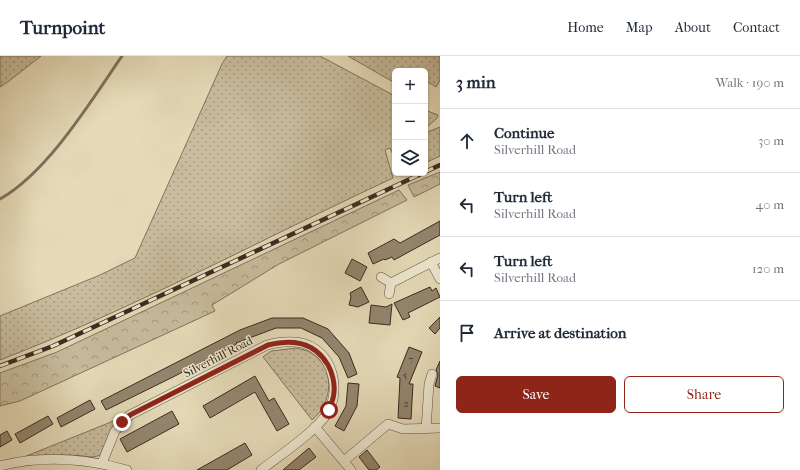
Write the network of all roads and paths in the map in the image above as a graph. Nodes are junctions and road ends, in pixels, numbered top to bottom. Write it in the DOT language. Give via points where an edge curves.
graph roads {
  1 [pos="440,258"];
  2 [pos="431,262"];
  3 [pos="381,277"];
  4 [pos="440,279"];
  5 [pos="391,283"];
  6 [pos="389,294"];
  7 [pos="432,374"];
  8 [pos="315,427"];
  9 [pos="440,428"];
  10 [pos="426,429"];
  11 [pos="344,461"];
  12 [pos="102,463"];
  13 [pos="0,466"];
  14 [pos="126,470"];
  15 [pos="261,470"];
  16 [pos="351,470"];
  1 -- 2 [label="street"];
  2 -- 4 [label="street"];
  2 -- 5 [label="street"];
  3 -- 5 [label="street"];
  5 -- 6 [label="street"];
  7 -- 10 [label="street"];
  8 -- 11 [label="street"];
  8 -- 12 [label="street, Silverhill Road" via="329,410 333,400 335,391 331,371 315,349 298,343 281,342 268,345 130,415 115,431"];
  8 -- 15 [label="street, Silverhill Road"];
  9 -- 10 [label="street"];
  10 -- 11 [label="street" via="403,429 388,424"];
  11 -- 16 [label="street"];
  12 -- 13 [label="street" via="65,459 37,460"];
  12 -- 14 [label="street"];
}
